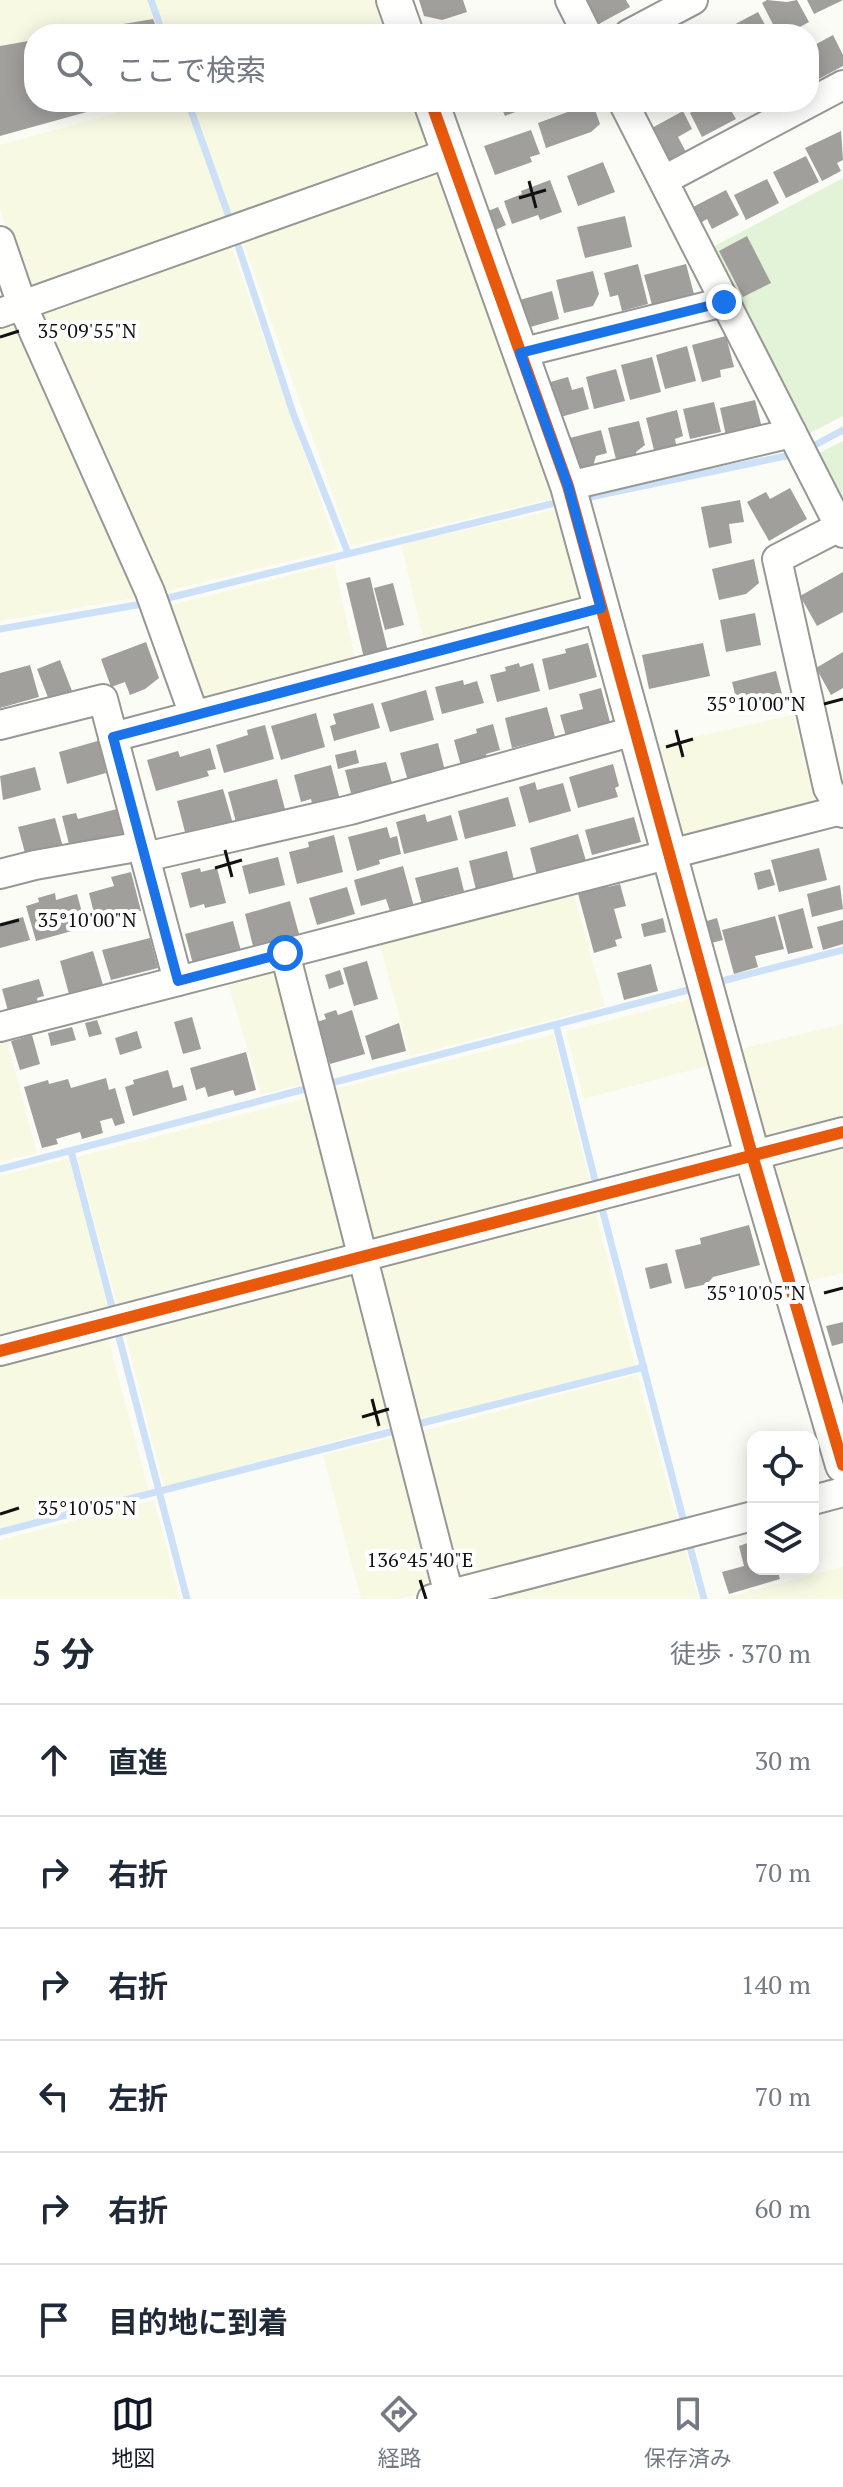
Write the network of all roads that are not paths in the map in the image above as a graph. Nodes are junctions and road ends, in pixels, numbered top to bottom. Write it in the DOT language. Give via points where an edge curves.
graph roads {
  1 [pos="394,0"];
  2 [pos="570,0"];
  3 [pos="693,0"];
  4 [pos="402,24"];
  5 [pos="582,24"];
  6 [pos="648,24"];
  7 [pos="841,91"];
  8 [pos="819,102"];
  9 [pos="435,112"];
  10 [pos="628,112"];
  11 [pos="799,112"];
  12 [pos="449,153"];
  13 [pos="664,180"];
  14 [pos="0,241"];
  15 [pos="724,302"];
  16 [pos="11,309"];
  17 [pos="520,353"];
  18 [pos="792,433"];
  19 [pos="568,486"];
  20 [pos="842,528"];
  21 [pos="601,608"];
  22 [pos="194,715"];
  23 [pos="0,725"];
  24 [pos="634,731"];
  25 [pos="113,737"];
  26 [pos="842,812"];
  27 [pos="144,852"];
  28 [pos="668,855"];
  29 [pos="0,874"];
  30 [pos="285,953"];
  31 [pos="178,981"];
  32 [pos="0,1027"];
  33 [pos="843,1132"];
  34 [pos="752,1155"];
  35 [pos="363,1256"];
  36 [pos="0,1351"];
  37 [pos="843,1465"];
  38 [pos="843,1492"];
  39 [pos="819,1498"];
  40 [pos="747,1518"];
  41 [pos="443,1598"];
  1 -- 4 [label="street"];
  2 -- 5 [label="street"];
  3 -- 6 [label="street"];
  7 -- 8 [label="street"];
  9 -- 12 [label="street"];
  10 -- 13 [label="street"];
  11 -- 13 [label="street"];
  12 -- 16 [label="street"];
  12 -- 17 [label="street"];
  13 -- 15 [label="street"];
  14 -- 16 [label="street"];
  15 -- 17 [label="street"];
  15 -- 18 [label="street"];
  16 -- 22 [label="street" via="150,592"];
  17 -- 19 [label="street"];
  18 -- 19 [label="street"];
  18 -- 20 [label="street"];
  19 -- 21 [label="street"];
  20 -- 26 [label="street" via="777,559 828,788"];
  21 -- 22 [label="street"];
  21 -- 24 [label="street"];
  22 -- 25 [label="street"];
  23 -- 25 [label="street" via="103,699"];
  24 -- 27 [label="street" via="350,810"];
  24 -- 28 [label="street"];
  25 -- 27 [label="street"];
  26 -- 28 [label="street"];
  27 -- 29 [label="street"];
  27 -- 31 [label="street"];
  28 -- 30 [label="street"];
  28 -- 34 [label="street"];
  30 -- 31 [label="street"];
  30 -- 35 [label="street"];
  31 -- 32 [label="street"];
  33 -- 34 [label="street"];
  34 -- 35 [label="street"];
  34 -- 37 [label="street"];
  35 -- 36 [label="street"];
  35 -- 41 [label="street"];
  38 -- 39 [label="street"];
  40 -- 41 [label="street"];
}
